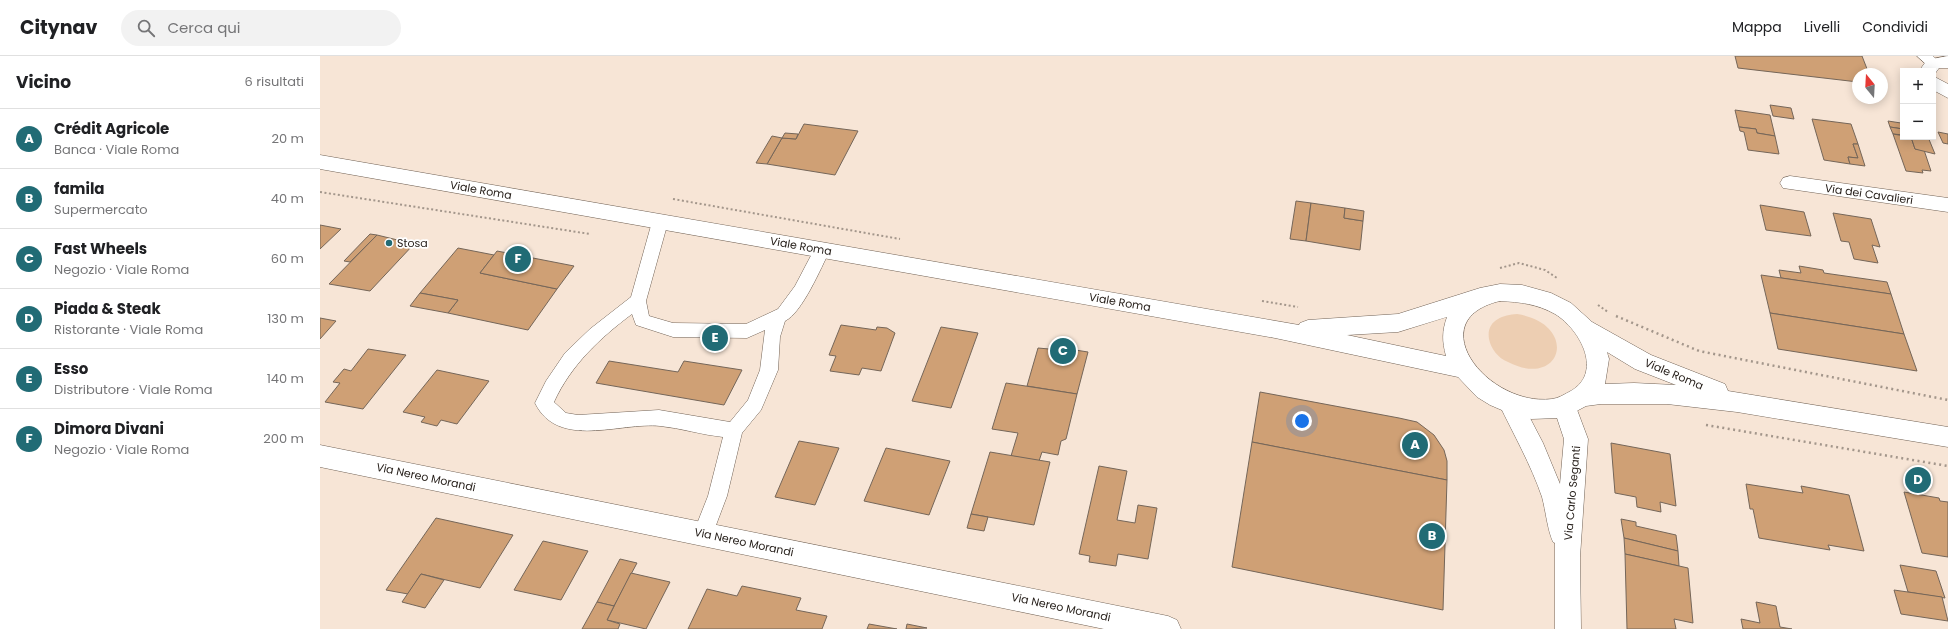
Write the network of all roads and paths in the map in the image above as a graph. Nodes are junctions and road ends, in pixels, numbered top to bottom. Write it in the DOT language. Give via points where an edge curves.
graph roads {
  1 [pos="1936,84"];
  2 [pos="1948,92"];
  3 [pos="320,162"];
  4 [pos="1790,183"];
  5 [pos="320,192"];
  6 [pos="665,198"];
  7 [pos="1948,206"];
  8 [pos="660,222"];
  9 [pos="592,234"];
  10 [pos="907,240"];
  11 [pos="822,250"];
  12 [pos="1496,269"];
  13 [pos="1564,282"];
  14 [pos="638,301"];
  15 [pos="1257,301"];
  16 [pos="1472,301"];
  17 [pos="1595,303"];
  18 [pos="1304,308"];
  19 [pos="777,318"];
  20 [pos="1585,328"];
  21 [pos="1281,331"];
  22 [pos="1463,369"];
  23 [pos="1948,400"];
  24 [pos="1574,401"];
  25 [pos="1511,404"];
  26 [pos="1768,408"];
  27 [pos="1701,424"];
  28 [pos="734,430"];
  29 [pos="1948,437"];
  30 [pos="320,456"];
  31 [pos="1948,466"];
  32 [pos="703,534"];
  33 [pos="1567,557"];
  34 [pos="1168,629"];
  35 [pos="1568,629"];
  1 -- 2 [label="main road"];
  3 -- 8 [label="main road, Viale Roma"];
  4 -- 7 [label="main road, Via dei Cavalieri"];
  5 -- 9 [label="path"];
  6 -- 10 [label="path"];
  8 -- 11 [label="main road, Viale Roma"];
  8 -- 14 [label="lane"];
  11 -- 19 [label="lane" via="801,291 784,314"];
  11 -- 21 [label="main road, Viale Roma"];
  12 -- 13 [label="path" via="1519,263 1545,270"];
  14 -- 19 [label="lane" via="642,320 673,330 747,331"];
  14 -- 28 [label="lane" via="594,334 568,360 551,386 544,403 552,414 567,421 659,418 721,430"];
  15 -- 18 [label="path"];
  16 -- 20 [label="main road" via="1489,294 1509,291 1530,294 1551,301 1564,309"];
  16 -- 21 [label="main road, Viale Roma" via="1398,323"];
  16 -- 22 [label="main road" via="1459,314 1453,331 1454,349"];
  17 -- 23 [label="path" via="1613,315 1699,351"];
  19 -- 28 [label="lane" via="769,370 755,405"];
  20 -- 24 [label="main road" via="1595,346 1599,365 1595,382"];
  20 -- 26 [label="main road, Viale Roma" via="1643,362 1713,390"];
  21 -- 22 [label="main road, Viale Roma"];
  22 -- 25 [label="main road" via="1492,395"];
  24 -- 25 [label="main road" via="1542,409"];
  24 -- 26 [label="main road, Viale Roma" via="1647,393"];
  24 -- 33 [label="main road, Via Carlo Seganti" via="1576,439"];
  25 -- 33 [label="main road, Via Carlo Seganti" via="1535,451 1554,498"];
  26 -- 29 [label="main road, Viale Roma"];
  27 -- 31 [label="path"];
  28 -- 32 [label="lane" via="720,492"];
  30 -- 32 [label="main road, Via Nereo Morandi"];
  32 -- 34 [label="main road, Via Nereo Morandi"];
  33 -- 35 [label="main road, Via Carlo Seganti"];
}
